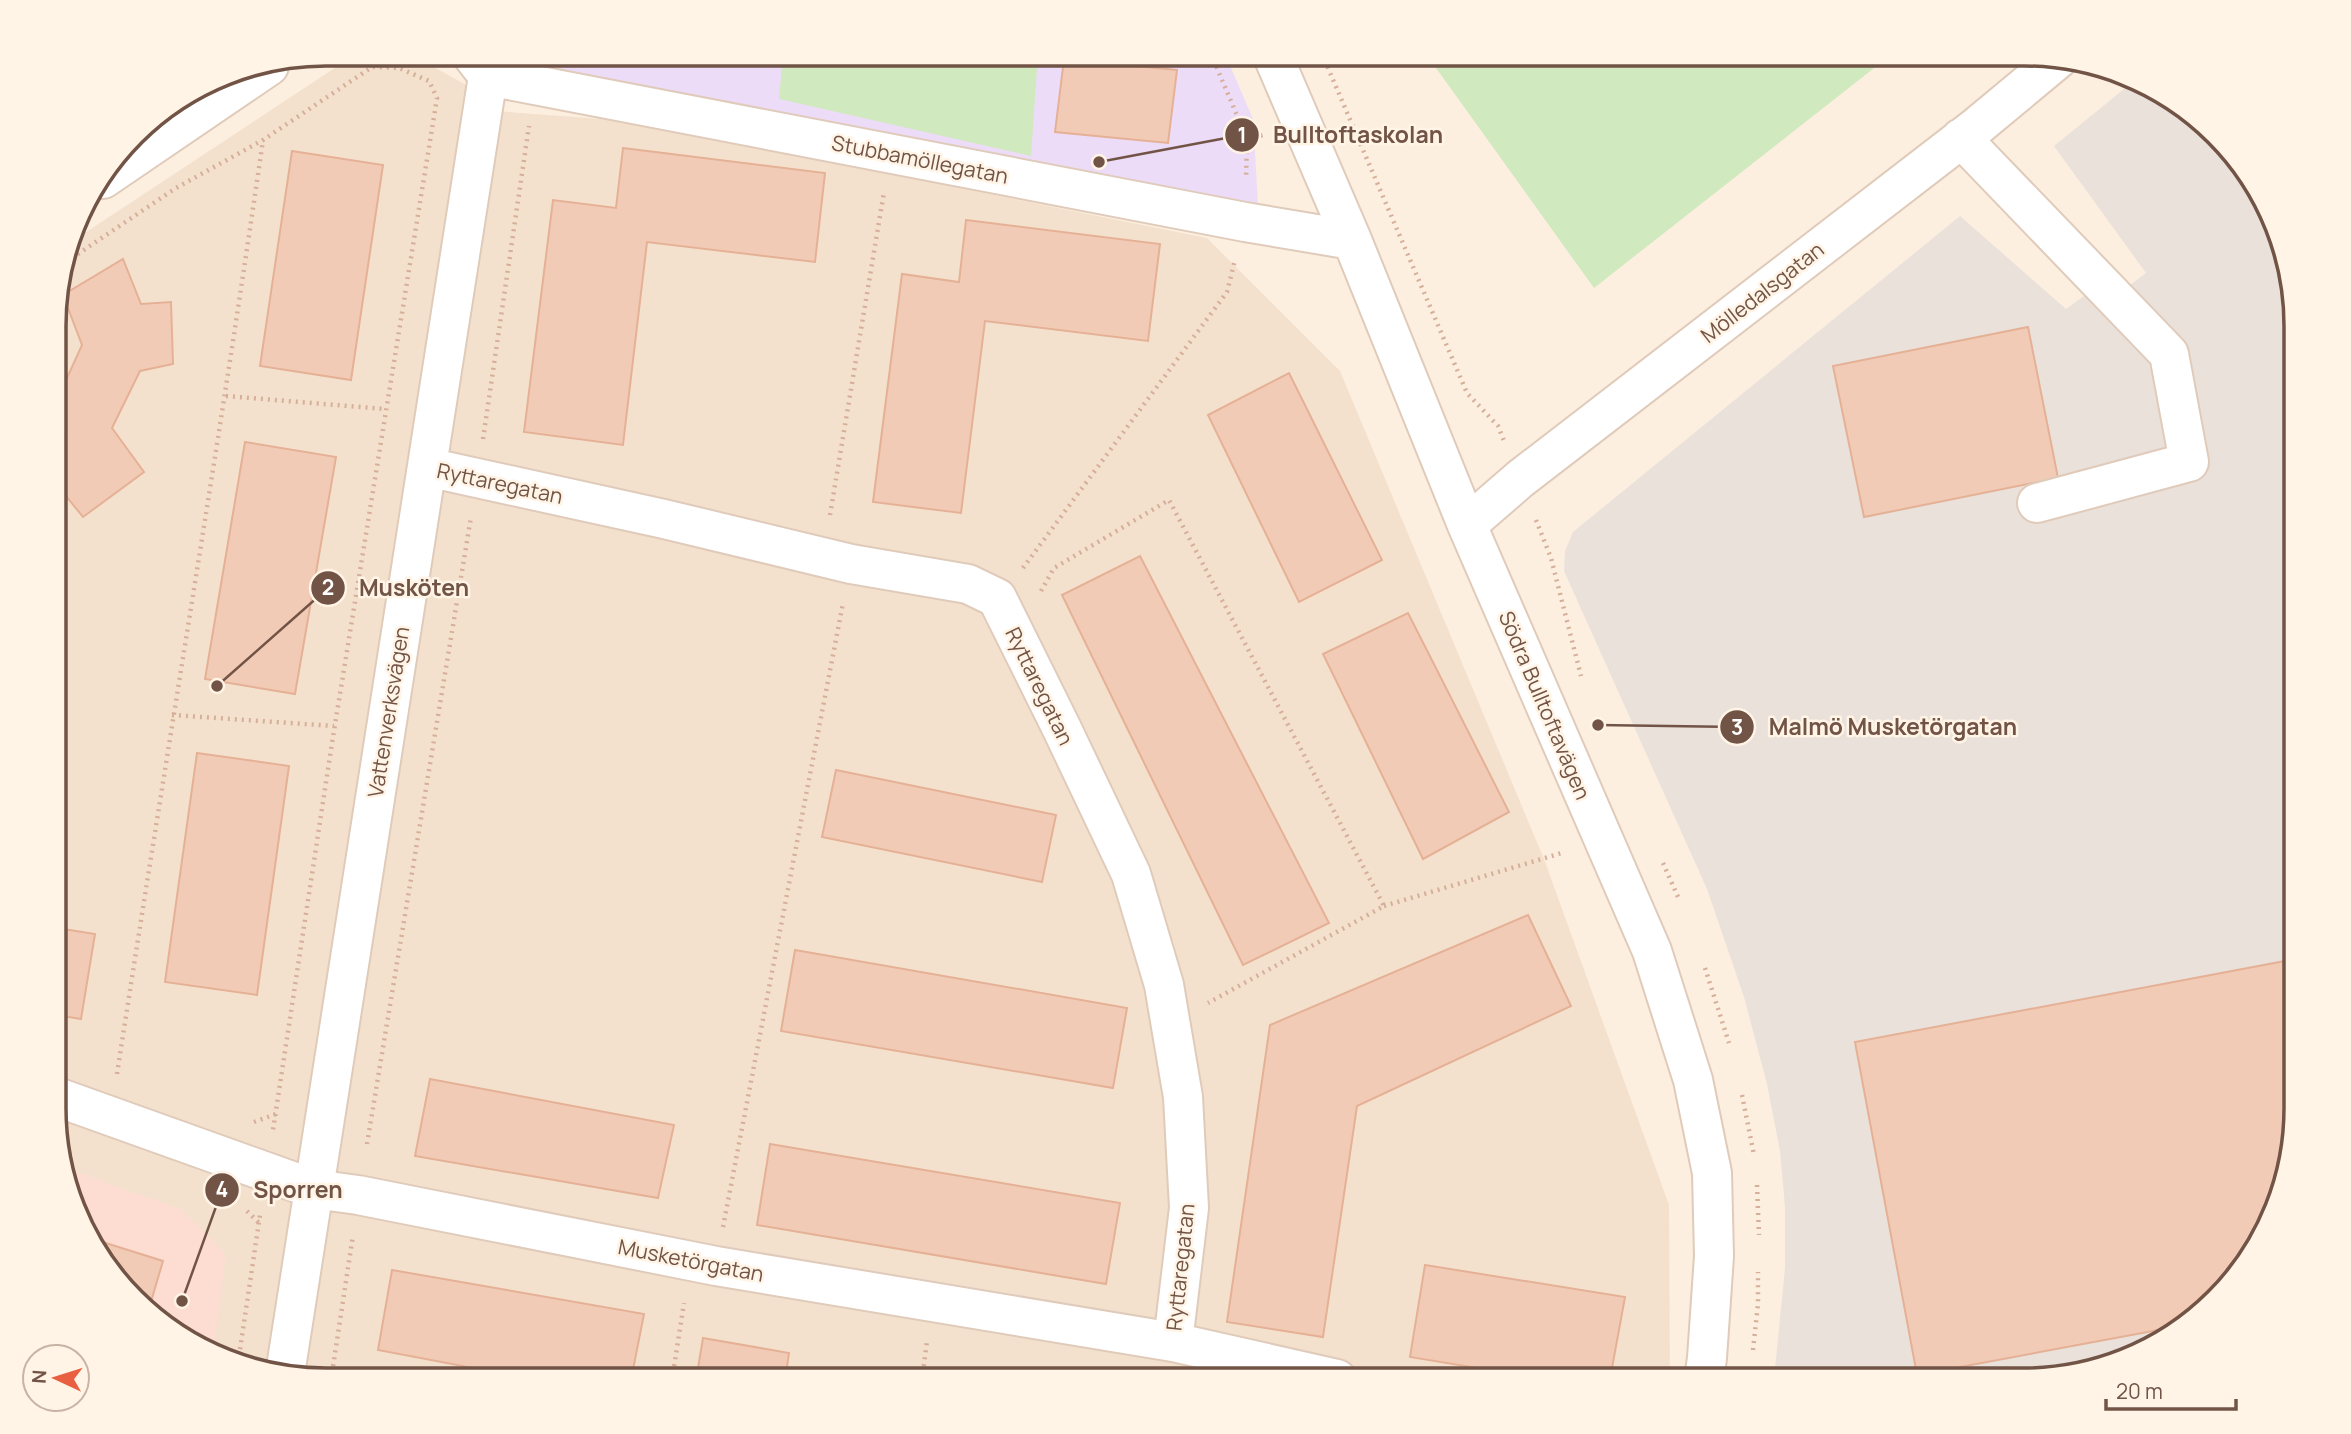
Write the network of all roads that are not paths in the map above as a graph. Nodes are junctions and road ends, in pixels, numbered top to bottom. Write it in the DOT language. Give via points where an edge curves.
graph roads {
  1 [pos="480,66"];
  2 [pos="483,66"];
  3 [pos="1277,66"];
  4 [pos="2047,68"];
  5 [pos="253,77"];
  6 [pos="1961,138"];
  7 [pos="121,167"];
  8 [pos="1352,240"];
  9 [pos="427,467"];
  10 [pos="2037,503"];
  11 [pos="1467,525"];
  12 [pos="66,1100"];
  13 [pos="314,1189"];
  14 [pos="1173,1342"];
  15 [pos="287,1364"];
  16 [pos="1289,1368"];
  17 [pos="1706,1368"];
  1 -- 9 [label="street, Vattenverksvägen"];
  2 -- 8 [label="street, Stubbamöllegatan" via="535,85"];
  3 -- 8 [label="street, Södra Bulltoftavägen"];
  4 -- 6 [label="street, Mölledalsgatan"];
  5 -- 7 [label="street"];
  6 -- 10 [label="street" via="2169,354 2189,462"];
  6 -- 11 [label="street, Mölledalsgatan" via="1520,479"];
  8 -- 11 [label="street, Södra Bulltoftavägen"];
  9 -- 13 [label="street, Vattenverksvägen"];
  9 -- 14 [label="street, Ryttaregatan" via="836,561 968,583 997,598 1131,874 1164,985 1183,1097 1189,1208"];
  11 -- 17 [label="street, Södra Bulltoftavägen" via="1652,951 1693,1080 1712,1173 1714,1256"];
  12 -- 13 [label="street, Musketörgatan"];
  13 -- 14 [label="street, Musketörgatan" via="703,1263"];
  13 -- 15 [label="street, Vattenverksvägen"];
  14 -- 16 [label="street, Musketörgatan"];
}
